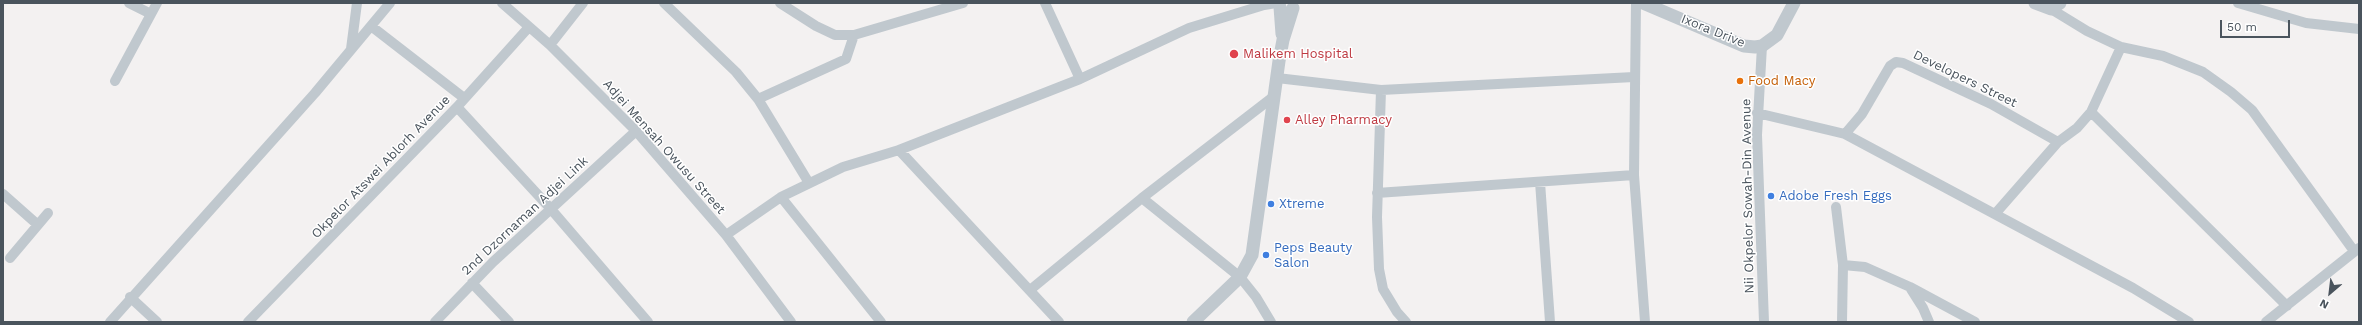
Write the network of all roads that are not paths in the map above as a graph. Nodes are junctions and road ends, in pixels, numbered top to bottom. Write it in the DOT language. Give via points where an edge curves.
graph roads {
  1 [pos="129,3"];
  2 [pos="157,3"];
  3 [pos="357,3"];
  4 [pos="390,3"];
  5 [pos="502,3"];
  6 [pos="583,3"];
  7 [pos="664,3"];
  8 [pos="780,3"];
  9 [pos="963,3"];
  10 [pos="1045,3"];
  11 [pos="1247,3"];
  12 [pos="1636,3"];
  13 [pos="1643,3"];
  14 [pos="1794,3"];
  15 [pos="2035,3"];
  16 [pos="2238,3"];
  17 [pos="1284,5"];
  18 [pos="2055,6"];
  19 [pos="938,7"];
  20 [pos="151,14"];
  21 [pos="1223,16"];
  22 [pos="371,26"];
  23 [pos="529,27"];
  24 [pos="2359,29"];
  25 [pos="854,35"];
  26 [pos="550,45"];
  27 [pos="1762,46"];
  28 [pos="2121,47"];
  29 [pos="351,49"];
  30 [pos="1634,77"];
  31 [pos="1277,78"];
  32 [pos="1080,79"];
  33 [pos="115,81"];
  34 [pos="1380,90"];
  35 [pos="1273,97"];
  36 [pos="464,98"];
  37 [pos="758,99"];
  38 [pos="456,107"];
  39 [pos="2091,112"];
  40 [pos="1757,113"];
  41 [pos="636,131"];
  42 [pos="1845,134"];
  43 [pos="2058,142"];
  44 [pos="899,150"];
  45 [pos="1634,175"];
  46 [pos="1540,182"];
  47 [pos="809,183"];
  48 [pos="1378,193"];
  49 [pos="3,194"];
  50 [pos="781,197"];
  51 [pos="1142,198"];
  52 [pos="1836,207"];
  53 [pos="550,208"];
  54 [pos="48,213"];
  55 [pos="1995,214"];
  56 [pos="38,224"];
  57 [pos="726,235"];
  58 [pos="2356,250"];
  59 [pos="10,258"];
  60 [pos="1843,265"];
  61 [pos="1240,277"];
  62 [pos="472,283"];
  63 [pos="1910,287"];
  64 [pos="1030,290"];
  65 [pos="130,297"];
  66 [pos="2287,306"];
  67 [pos="110,322"];
  68 [pos="158,322"];
  69 [pos="248,322"];
  70 [pos="434,322"];
  71 [pos="509,322"];
  72 [pos="648,322"];
  73 [pos="791,322"];
  74 [pos="881,322"];
  75 [pos="1059,322"];
  76 [pos="1193,322"];
  77 [pos="1271,322"];
  78 [pos="1406,322"];
  79 [pos="1550,322"];
  80 [pos="1645,322"];
  81 [pos="1764,322"];
  82 [pos="1842,322"];
  83 [pos="1929,322"];
  84 [pos="1975,322"];
  85 [pos="2189,322"];
  86 [pos="2266,322"];
  1 -- 20 [label="street"];
  2 -- 20 [label="street"];
  3 -- 29 [label="street"];
  4 -- 22 [label="street"];
  5 -- 23 [label="street, Adjei Mensah Owusu Street"];
  6 -- 26 [label="street"];
  7 -- 37 [label="street" via="736,72"];
  8 -- 25 [label="street" via="834,35"];
  9 -- 19 [label="street"];
  10 -- 32 [label="street"];
  11 -- 21 [label="street"];
  12 -- 30 [label="street"];
  13 -- 27 [label="street, Ixora Drive" via="1744,46"];
  14 -- 27 [label="street" via="1777,35"];
  15 -- 18 [label="street"];
  16 -- 24 [label="street" via="2306,23"];
  17 -- 21 [label="street"];
  17 -- 31 [label="street" via="1283,40"];
  18 -- 28 [label="street" via="2088,31"];
  19 -- 25 [label="street"];
  20 -- 33 [label="street"];
  21 -- 32 [label="street" via="1189,28"];
  22 -- 29 [label="street"];
  22 -- 36 [label="street"];
  23 -- 26 [label="street, Adjei Mensah Owusu Street"];
  23 -- 36 [label="street, Okpelor Atswei Ablorh Avenue"];
  25 -- 37 [label="street" via="846,58"];
  26 -- 41 [label="street, Adjei Mensah Owusu Street"];
  27 -- 40 [label="street, Nii Okpelor Sowah-Din Avenue"];
  28 -- 39 [label="street"];
  28 -- 58 [label="street" via="2162,56 2202,72 2252,110"];
  29 -- 65 [label="street"];
  30 -- 34 [label="street"];
  30 -- 45 [label="street"];
  31 -- 34 [label="street"];
  31 -- 35 [label="street"];
  32 -- 44 [label="street"];
  34 -- 48 [label="street"];
  35 -- 51 [label="street"];
  35 -- 61 [label="street" via="1252,255"];
  36 -- 38 [label="street, Okpelor Atswei Ablorh Avenue"];
  37 -- 47 [label="street"];
  38 -- 53 [label="street"];
  38 -- 69 [label="street, Okpelor Atswei Ablorh Avenue"];
  39 -- 43 [label="street" via="2077,128"];
  39 -- 66 [label="street"];
  40 -- 42 [label="street"];
  40 -- 81 [label="street, Nii Okpelor Sowah-Din Avenue"];
  41 -- 53 [label="street, 2nd Dzornaman Adjei Link"];
  41 -- 57 [label="street, Adjei Mensah Owusu Street"];
  42 -- 43 [label="street, Developers Street" via="1862,114 1890,66 1896,62 1991,104"];
  42 -- 55 [label="street"];
  43 -- 55 [label="street"];
  44 -- 47 [label="street" via="843,167"];
  44 -- 64 [label="street"];
  45 -- 46 [label="street"];
  45 -- 80 [label="street"];
  46 -- 48 [label="street"];
  46 -- 79 [label="street"];
  47 -- 50 [label="street"];
  48 -- 78 [label="street" via="1379,269 1383,289"];
  49 -- 56 [label="street"];
  50 -- 57 [label="street"];
  50 -- 74 [label="street"];
  51 -- 61 [label="street"];
  51 -- 64 [label="street"];
  52 -- 60 [label="street"];
  53 -- 62 [label="street, 2nd Dzornaman Adjei Link"];
  53 -- 72 [label="street"];
  54 -- 56 [label="street"];
  55 -- 85 [label="street"];
  56 -- 59 [label="street"];
  57 -- 73 [label="street, Adjei Mensah Owusu Street"];
  58 -- 66 [label="street"];
  60 -- 63 [label="street" via="1865,267"];
  60 -- 82 [label="street"];
  61 -- 76 [label="street"];
  61 -- 77 [label="street"];
  62 -- 70 [label="street, 2nd Dzornaman Adjei Link"];
  62 -- 71 [label="street"];
  63 -- 83 [label="street"];
  63 -- 84 [label="street"];
  64 -- 75 [label="street"];
  65 -- 67 [label="street"];
  65 -- 68 [label="street"];
  66 -- 86 [label="street"];
}
